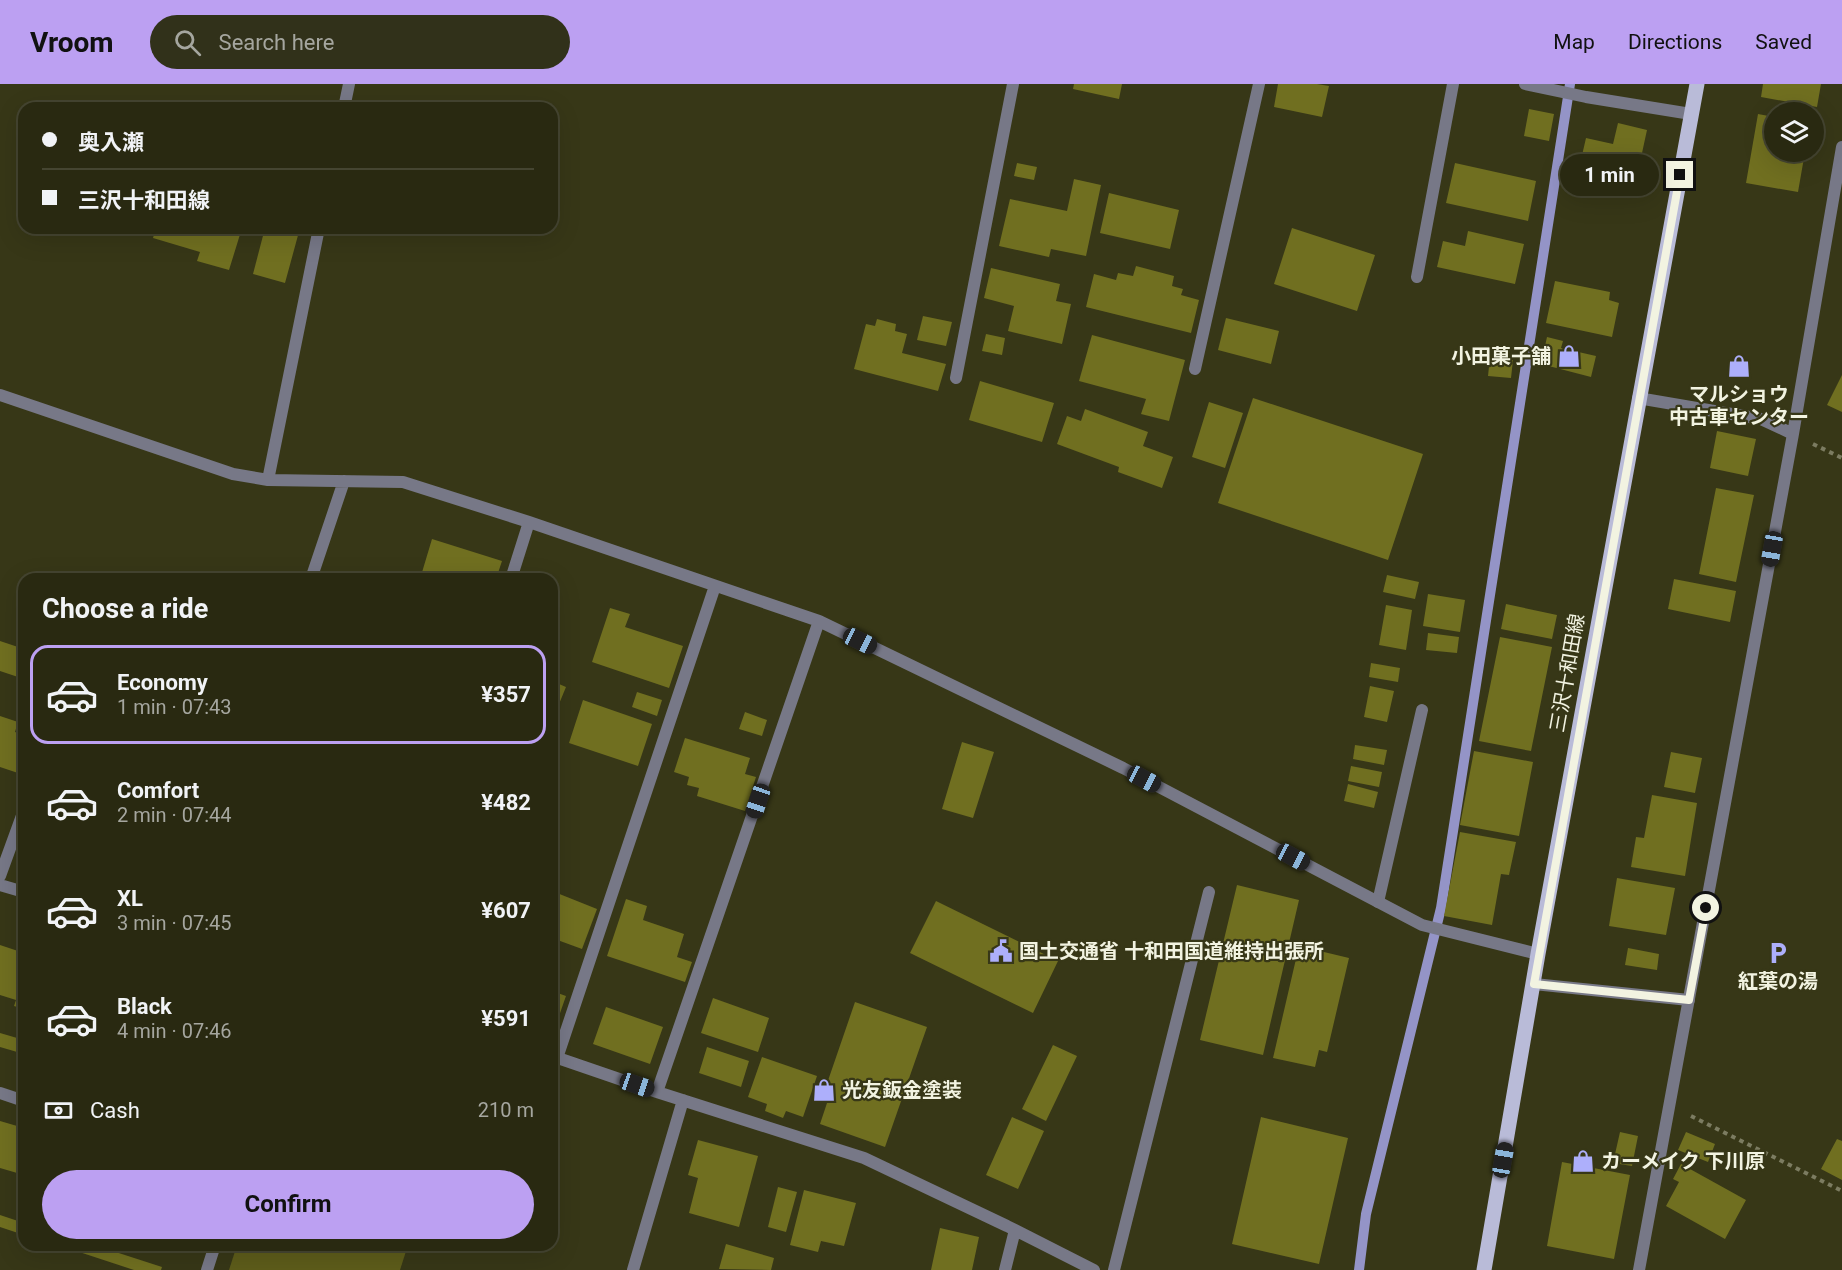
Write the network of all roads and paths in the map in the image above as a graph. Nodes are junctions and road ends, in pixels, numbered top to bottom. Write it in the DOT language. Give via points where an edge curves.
graph roads {
  1 [pos="349,84"];
  2 [pos="1013,84"];
  3 [pos="1259,84"];
  4 [pos="1452,84"];
  5 [pos="1525,84"];
  6 [pos="1697,84"];
  7 [pos="345,102"];
  8 [pos="1691,114"];
  9 [pos="1842,147"];
  10 [pos="318,234"];
  11 [pos="1417,277"];
  12 [pos="1195,369"];
  13 [pos="956,378"];
  14 [pos="0,395"];
  15 [pos="1638,398"];
  16 [pos="1793,435"];
  17 [pos="268,480"];
  18 [pos="344,481"];
  19 [pos="529,522"];
  20 [pos="313,573"];
  21 [pos="513,573"];
  22 [pos="715,586"];
  23 [pos="819,621"];
  24 [pos="1422,710"];
  25 [pos="18,826"];
  26 [pos="0,876"];
  27 [pos="0,885"];
  28 [pos="18,890"];
  29 [pos="1209,892"];
  30 [pos="1378,902"];
  31 [pos="1538,954"];
  32 [pos="1534,984"];
  33 [pos="1689,1000"];
  34 [pos="558,1045"];
  35 [pos="558,1058"];
  36 [pos="657,1092"];
  37 [pos="0,1093"];
  38 [pos="18,1099"];
  39 [pos="683,1100"];
  40 [pos="1669,1105"];
  41 [pos="1842,1191"];
  42 [pos="1015,1230"];
  43 [pos="213,1251"];
  44 [pos="207,1270"];
  45 [pos="633,1270"];
  46 [pos="1005,1270"];
  47 [pos="1094,1270"];
  48 [pos="1114,1270"];
  49 [pos="1485,1270"];
  50 [pos="1639,1270"];
  1 -- 7 [label="street"];
  2 -- 13 [label="street"];
  3 -- 12 [label="street"];
  4 -- 11 [label="street"];
  5 -- 8 [label="street"];
  6 -- 8 [label="main road, 三沢十和田線"];
  8 -- 15 [label="main road, 三沢十和田線"];
  9 -- 16 [label="street"];
  10 -- 17 [label="street"];
  14 -- 17 [label="street" via="233,474"];
  15 -- 16 [label="street" via="1761,419"];
  15 -- 31 [label="main road, 三沢十和田線"];
  16 -- 33 [label="street"];
  17 -- 18 [label="street"];
  18 -- 19 [label="street" via="403,482"];
  18 -- 20 [label="street"];
  19 -- 21 [label="street"];
  19 -- 22 [label="street"];
  22 -- 23 [label="street"];
  22 -- 34 [label="street"];
  23 -- 30 [label="street" via="1123,768"];
  23 -- 36 [label="street"];
  24 -- 30 [label="street"];
  25 -- 26 [label="street"];
  27 -- 28 [label="street"];
  29 -- 48 [label="street"];
  30 -- 31 [label="street" via="1422,925"];
  31 -- 32 [label="main road, 三沢十和田線"];
  32 -- 33 [label="street"];
  32 -- 49 [label="main road, 三沢十和田線"];
  33 -- 40 [label="street"];
  35 -- 36 [label="street"];
  36 -- 39 [label="street"];
  37 -- 38 [label="street"];
  39 -- 42 [label="street" via="864,1158"];
  39 -- 45 [label="street"];
  40 -- 41 [label="path"];
  40 -- 50 [label="street"];
  42 -- 46 [label="street"];
  42 -- 47 [label="street"];
  43 -- 44 [label="street"];
}
